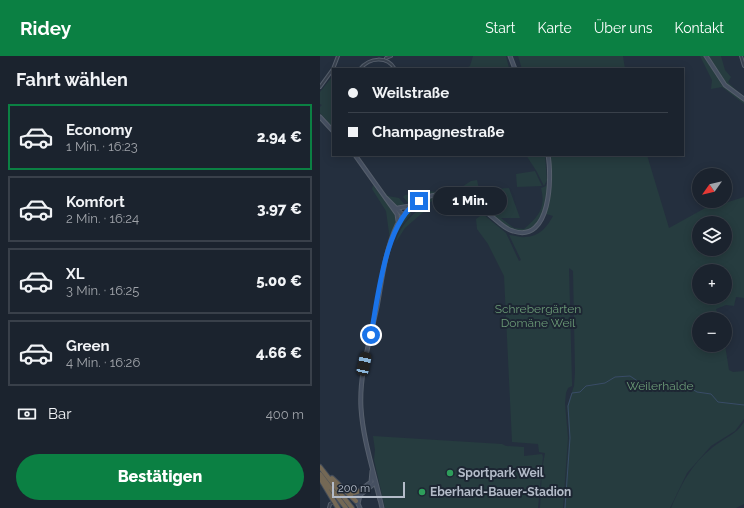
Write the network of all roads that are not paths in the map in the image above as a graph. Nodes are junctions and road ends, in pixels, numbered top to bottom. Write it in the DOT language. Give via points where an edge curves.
graph roads {
  1 [pos="338,56"];
  2 [pos="390,56"];
  3 [pos="510,56"];
  4 [pos="706,56"];
  5 [pos="741,56"];
  6 [pos="386,58"];
  7 [pos="744,66"];
  8 [pos="333,68"];
  9 [pos="361,68"];
  10 [pos="394,68"];
  11 [pos="515,68"];
  12 [pos="332,75"];
  13 [pos="320,88"];
  14 [pos="744,99"];
  15 [pos="320,117"];
  16 [pos="332,130"];
  17 [pos="356,156"];
  18 [pos="548,156"];
  19 [pos="395,209"];
  20 [pos="405,209"];
  21 [pos="403,215"];
  22 [pos="398,223"];
  23 [pos="371,461"];
  24 [pos="321,471"];
  25 [pos="372,471"];
  26 [pos="376,477"];
  27 [pos="320,478"];
  28 [pos="375,483"];
  29 [pos="370,484"];
  30 [pos="378,487"];
  31 [pos="366,490"];
  32 [pos="360,491"];
  33 [pos="345,492"];
  34 [pos="377,492"];
  35 [pos="334,502"];
  36 [pos="381,502"];
  37 [pos="358,505"];
  38 [pos="330,508"];
  39 [pos="338,508"];
  40 [pos="346,508"];
  41 [pos="352,508"];
  42 [pos="382,508"];
  1 -- 8 [label="street"];
  2 -- 6 [label="street"];
  3 -- 11 [label="main road"];
  4 -- 14 [label="main road" via="725,85"];
  5 -- 7 [label="street"];
  6 -- 9 [label="street" via="371,58"];
  6 -- 10 [label="street"];
  12 -- 13 [label="street"];
  15 -- 16 [label="main road"];
  17 -- 19 [label="main road"];
  18 -- 20 [label="main road" via="550,179 547,205 541,221 529,231 521,233 510,230 476,204 456,196 432,196"];
  19 -- 20 [label="main road"];
  19 -- 21 [label="main road"];
  19 -- 22 [label="main road"];
  20 -- 21 [label="main road"];
  21 -- 22 [label="main road"];
  22 -- 23 [label="main road" via="385,267 361,384 361,414"];
  23 -- 25 [label="main road"];
  23 -- 26 [label="main road"];
  24 -- 33 [label="highway" via="330,475"];
  24 -- 40 [label="highway"];
  24 -- 41 [label="highway"];
  25 -- 28 [label="main road"];
  25 -- 29 [label="main road"];
  26 -- 28 [label="main road"];
  26 -- 30 [label="main road"];
  27 -- 35 [label="highway"];
  28 -- 29 [label="main road"];
  28 -- 30 [label="main road"];
  28 -- 31 [label="main road"];
  28 -- 34 [label="main road"];
  29 -- 32 [label="main road"];
  30 -- 36 [label="main road"];
  31 -- 34 [label="main road" via="373,489"];
  31 -- 37 [label="main road" via="359,496"];
  32 -- 33 [label="highway"];
  32 -- 37 [label="main road" via="355,497"];
  33 -- 37 [label="highway"];
  34 -- 36 [label="main road"];
  35 -- 38 [label="street" via="330,504"];
  35 -- 39 [label="highway"];
  36 -- 42 [label="main road"];
}
